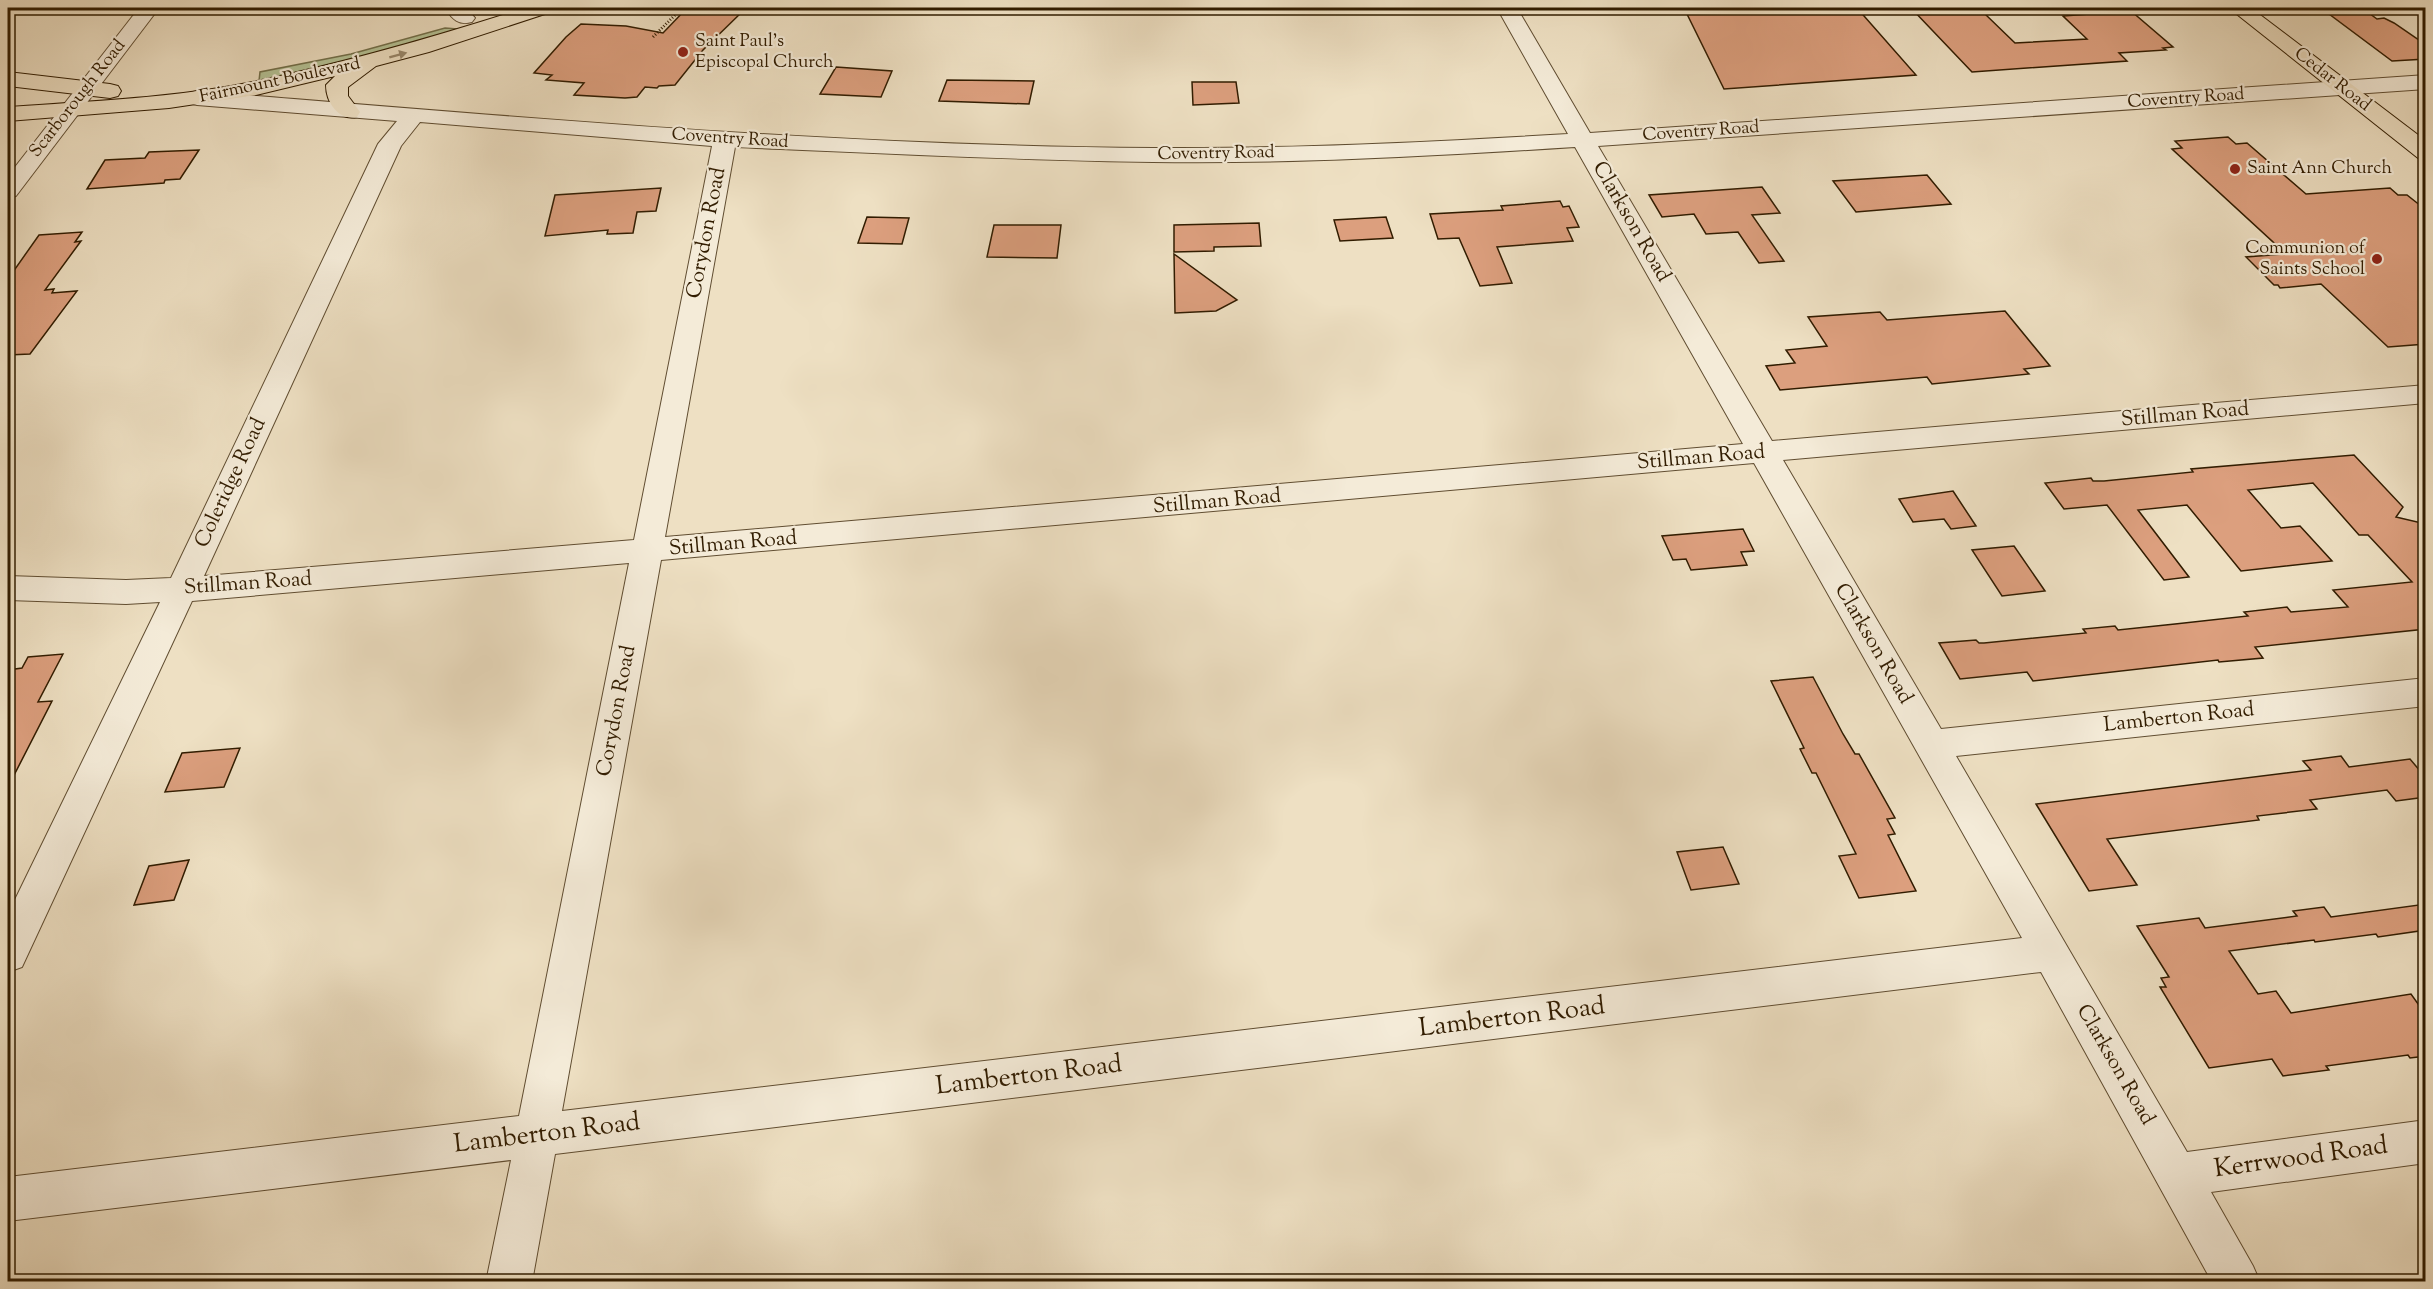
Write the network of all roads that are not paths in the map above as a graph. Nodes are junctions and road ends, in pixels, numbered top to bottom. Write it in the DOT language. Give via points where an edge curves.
graph roads {
  1 [pos="148,8"];
  2 [pos="495,8"];
  3 [pos="544,8"];
  4 [pos="1507,8"];
  5 [pos="2239,8"];
  6 [pos="466,19"];
  7 [pos="370,62"];
  8 [pos="8,79"];
  9 [pos="2426,82"];
  10 [pos="2342,88"];
  11 [pos="245,89"];
  12 [pos="8,95"];
  13 [pos="197,98"];
  14 [pos="78,100"];
  15 [pos="8,103"];
  16 [pos="349,112"];
  17 [pos="8,114"];
  18 [pos="414,115"];
  19 [pos="725,140"];
  20 [pos="1584,140"];
  21 [pos="2426,153"];
  22 [pos="8,191"];
  23 [pos="2426,394"];
  24 [pos="1762,453"];
  25 [pos="647,551"];
  26 [pos="8,588"];
  27 [pos="182,589"];
  28 [pos="2426,692"];
  29 [pos="1932,744"];
  30 [pos="2051,953"];
  31 [pos="8,954"];
  32 [pos="538,1135"];
  33 [pos="2426,1141"];
  34 [pos="2177,1175"];
  35 [pos="8,1199"];
  36 [pos="509,1281"];
  37 [pos="2237,1281"];
  1 -- 14 [label="street, Scarborough Road"];
  2 -- 6 [label="main road, Fairmount Boulevard"];
  3 -- 6 [label="main road, Fairmount Boulevard"];
  4 -- 20 [label="street, Clarkson Road"];
  5 -- 10 [label="main road, Cedar Road"];
  7 -- 6 [label="main road, Fairmount Boulevard, one-way"];
  6 -- 11 [label="main road, Fairmount Boulevard" via="355,49"];
  7 -- 11 [label="main road, Fairmount Boulevard"];
  7 -- 16 [label="main road" via="337,85 337,96"];
  8 -- 14 [label="main road" via="43,82"];
  9 -- 10 [label="street, Coventry Road"];
  10 -- 20 [label="street, Coventry Road"];
  10 -- 21 [label="main road, Cedar Road"];
  11 -- 13 [label="street, Coventry Road"];
  11 -- 14 [label="main road, Fairmount Boulevard"];
  11 -- 16 [label="street, Coventry Road"];
  12 -- 14 [label="main road, Fairmount Boulevard"];
  13 -- 14 [label="main road, Fairmount Boulevard"];
  14 -- 15 [label="main road"];
  14 -- 17 [label="main road, Fairmount Boulevard"];
  14 -- 22 [label="street, Scarborough Road"];
  16 -- 18 [label="street, Coventry Road"];
  18 -- 19 [label="street, Coventry Road"];
  18 -- 27 [label="street, Coleridge Road" via="390,144"];
  19 -- 20 [label="street, Coventry Road" via="1155,155 1382,152"];
  19 -- 25 [label="street, Corydon Road"];
  20 -- 24 [label="street, Clarkson Road"];
  23 -- 24 [label="street, Stillman Road"];
  24 -- 25 [label="street, Stillman Road"];
  24 -- 29 [label="street, Clarkson Road"];
  25 -- 27 [label="street, Stillman Road"];
  25 -- 32 [label="street, Corydon Road"];
  26 -- 27 [label="street, Stillman Road" via="126,592"];
  27 -- 31 [label="street, Coleridge Road"];
  28 -- 29 [label="street, Lamberton Road"];
  29 -- 30 [label="street, Clarkson Road"];
  30 -- 32 [label="street, Lamberton Road"];
  30 -- 34 [label="street, Clarkson Road"];
  32 -- 35 [label="street, Lamberton Road"];
  32 -- 36 [label="street, Corydon Road"];
  33 -- 34 [label="street, Kerrwood Road"];
  34 -- 37 [label="street, Clarkson Road"];
}
